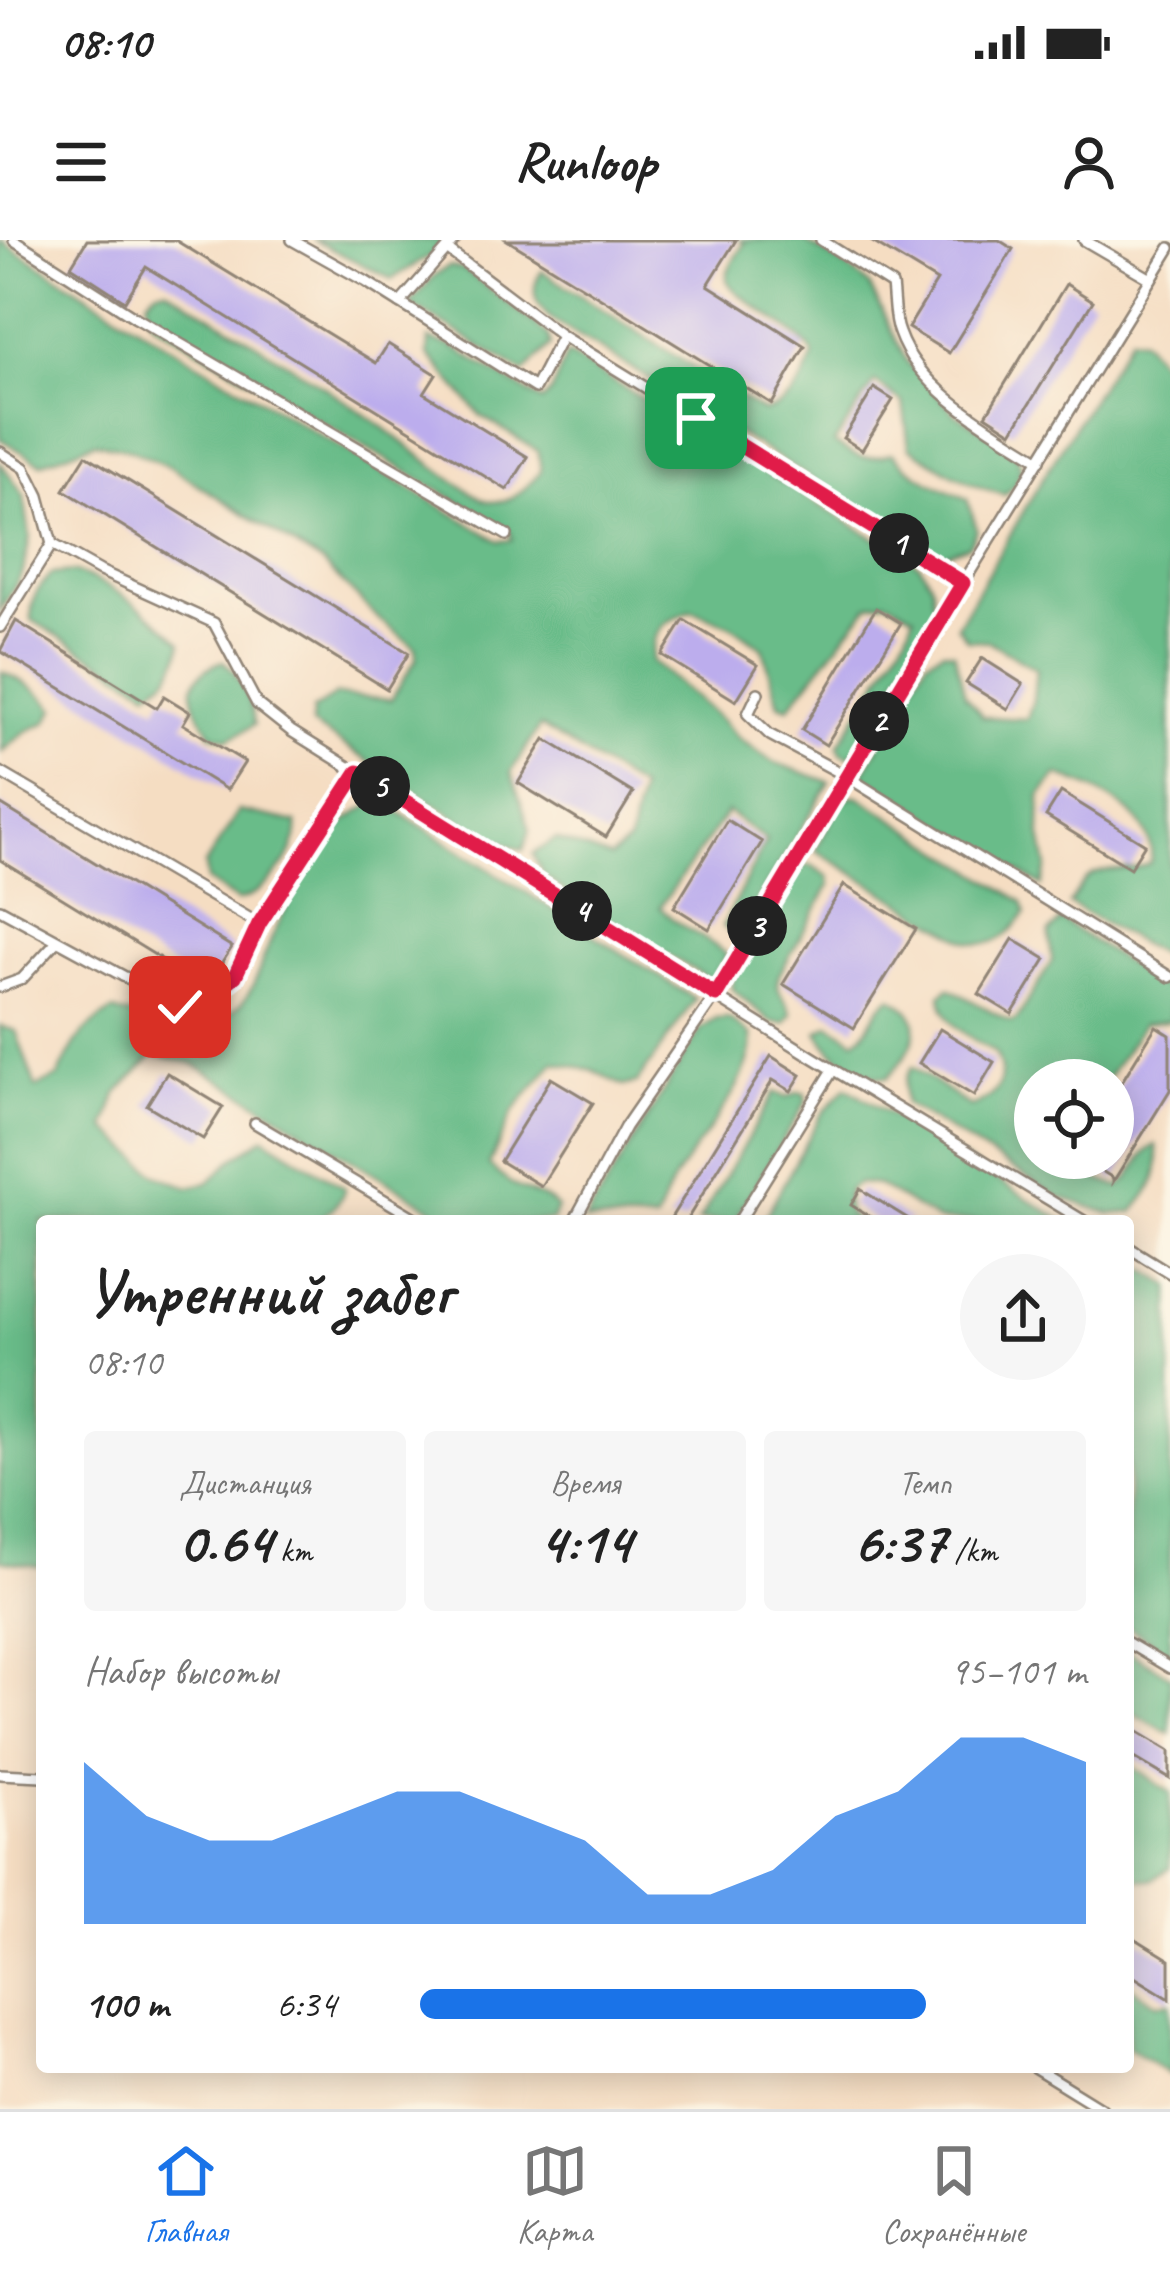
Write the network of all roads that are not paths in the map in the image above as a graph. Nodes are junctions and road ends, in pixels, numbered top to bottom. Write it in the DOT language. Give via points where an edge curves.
graph roads {
  1 [pos="14,240"];
  2 [pos="292,240"];
  3 [pos="820,240"];
  4 [pos="1084,240"];
  5 [pos="452,245"];
  6 [pos="1170,248"];
  7 [pos="1151,279"];
  8 [pos="400,304"];
  9 [pos="562,336"];
  10 [pos="0,452"];
  11 [pos="1040,460"];
  12 [pos="508,535"];
  13 [pos="52,544"];
  14 [pos="963,583"];
  15 [pos="0,627"];
  16 [pos="758,693"];
  17 [pos="0,772"];
  18 [pos="358,772"];
  19 [pos="846,776"];
  20 [pos="0,909"];
  21 [pos="259,924"];
  22 [pos="57,940"];
  23 [pos="1170,977"];
  24 [pos="0,987"];
  25 [pos="716,995"];
  26 [pos="832,1070"];
  27 [pos="255,1124"];
  28 [pos="410,1215"];
  29 [pos="577,1215"];
  30 [pos="743,1215"];
  31 [pos="1074,1215"];
  32 [pos="1134,1251"];
  33 [pos="1170,1273"];
  34 [pos="1134,1647"];
  35 [pos="1170,1668"];
  36 [pos="0,1774"];
  37 [pos="36,1776"];
  38 [pos="1044,2073"];
  39 [pos="1102,2109"];
  1 -- 12 [label="lane"];
  2 -- 8 [label="lane"];
  3 -- 11 [label="lane" via="892,285 898,332 920,369 964,412"];
  4 -- 7 [label="lane"];
  5 -- 8 [label="lane"];
  5 -- 9 [label="lane"];
  6 -- 7 [label="lane"];
  7 -- 11 [label="lane"];
  8 -- 9 [label="lane" via="535,388"];
  9 -- 14 [label="lane"];
  10 -- 13 [label="lane" via="25,468"];
  11 -- 14 [label="lane"];
  13 -- 15 [label="lane"];
  13 -- 18 [label="lane" via="214,623 257,704"];
  14 -- 19 [label="lane"];
  16 -- 19 [label="lane" via="748,714 770,736"];
  17 -- 21 [label="lane"];
  18 -- 21 [label="lane"];
  18 -- 25 [label="lane"];
  19 -- 23 [label="lane"];
  19 -- 25 [label="lane"];
  20 -- 22 [label="lane"];
  21 -- 22 [label="lane" via="235,976 201,1004 180,1007"];
  22 -- 24 [label="lane" via="22,979"];
  25 -- 26 [label="lane"];
  25 -- 29 [label="lane" via="625,1126"];
  26 -- 30 [label="lane"];
  26 -- 31 [label="lane"];
  27 -- 28 [label="lane"];
  32 -- 33 [label="lane"];
  34 -- 35 [label="lane"];
  36 -- 37 [label="lane"];
  38 -- 39 [label="lane"];
}
